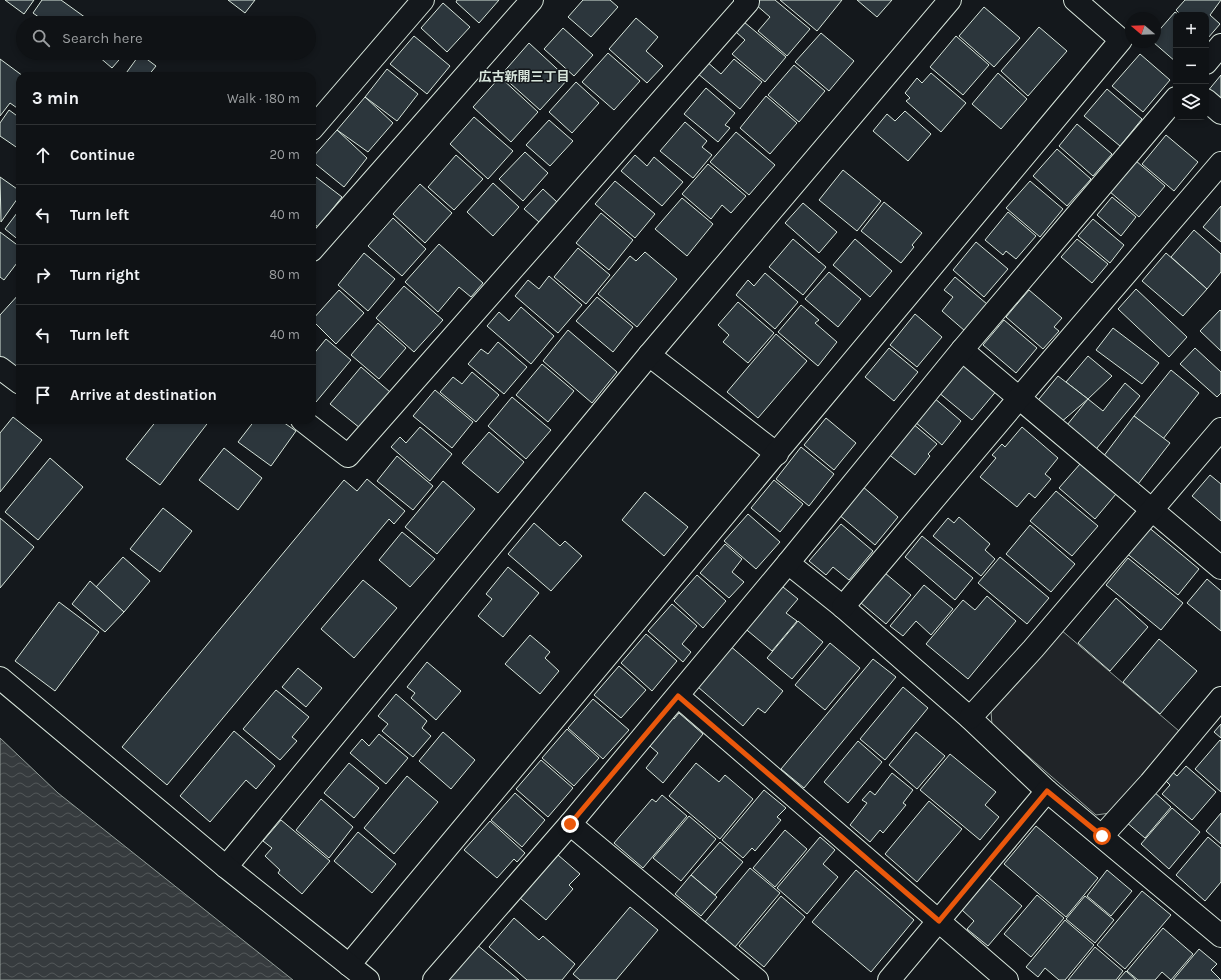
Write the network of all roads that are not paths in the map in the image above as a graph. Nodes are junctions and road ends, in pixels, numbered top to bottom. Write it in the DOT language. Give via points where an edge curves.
graph roads {
  1 [pos="423,0"];
  2 [pos="532,0"];
  3 [pos="745,0"];
  4 [pos="950,0"];
  5 [pos="1075,0"];
  6 [pos="1221,45"];
  7 [pos="1209,59"];
  8 [pos="1173,102"];
  9 [pos="1209,103"];
  10 [pos="1221,113"];
  11 [pos="316,124"];
  12 [pos="1221,162"];
  13 [pos="316,245"];
  14 [pos="962,350"];
  15 [pos="649,355"];
  16 [pos="0,368"];
  17 [pos="16,380"];
  18 [pos="1020,397"];
  19 [pos="307,424"];
  20 [pos="1221,429"];
  21 [pos="777,454"];
  22 [pos="1153,510"];
  23 [pos="788,563"];
  24 [pos="1221,568"];
  25 [pos="843,607"];
  26 [pos="0,678"];
  27 [pos="678,696"];
  28 [pos="1221,698"];
  29 [pos="970,718"];
  30 [pos="1047,791"];
  31 [pos="570,824"];
  32 [pos="1102,836"];
  33 [pos="226,868"];
  34 [pos="939,921"];
  35 [pos="1219,929"];
  36 [pos="349,965"];
  37 [pos="368,980"];
  38 [pos="434,980"];
  39 [pos="757,980"];
  40 [pos="889,980"];
  41 [pos="1007,980"];
  1 -- 11 [label="street"];
  2 -- 13 [label="street"];
  3 -- 19 [label="street" via="748,2 743,8 348,456"];
  4 -- 15 [label="street"];
  5 -- 21 [label="street" via="1121,40"];
  6 -- 7 [label="street"];
  8 -- 14 [label="street"];
  9 -- 10 [label="street"];
  12 -- 18 [label="street"];
  14 -- 18 [label="street"];
  14 -- 23 [label="street"];
  15 -- 21 [label="street"];
  15 -- 33 [label="street"];
  16 -- 17 [label="street"];
  18 -- 22 [label="street"];
  18 -- 25 [label="street"];
  20 -- 22 [label="street"];
  21 -- 36 [label="street"];
  22 -- 24 [label="street"];
  22 -- 29 [label="street"];
  23 -- 25 [label="street"];
  23 -- 27 [label="street"];
  25 -- 29 [label="street"];
  26 -- 33 [label="street"];
  27 -- 31 [label="street"];
  27 -- 34 [label="street"];
  28 -- 32 [label="street"];
  29 -- 30 [label="street"];
  30 -- 32 [label="street"];
  30 -- 34 [label="street"];
  31 -- 38 [label="street"];
  31 -- 39 [label="street"];
  32 -- 35 [label="street"];
  33 -- 36 [label="street"];
  34 -- 40 [label="street"];
  34 -- 41 [label="street"];
  36 -- 37 [label="street"];
}
